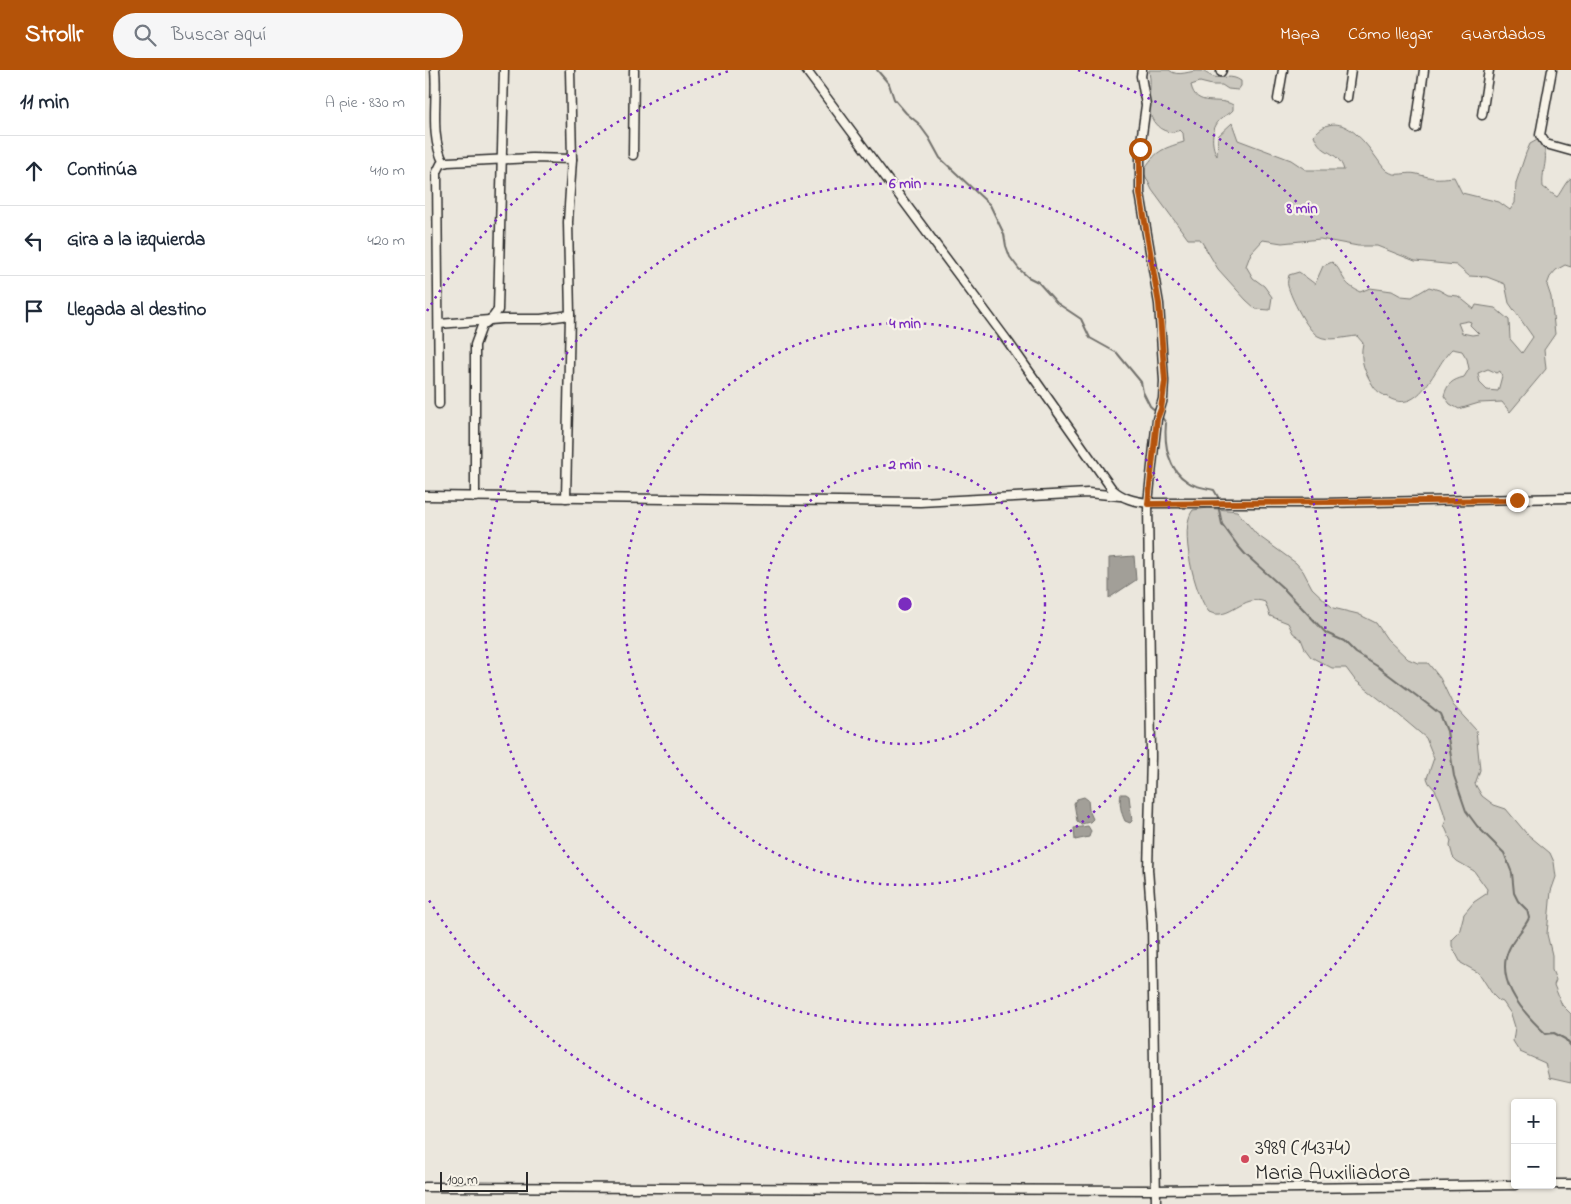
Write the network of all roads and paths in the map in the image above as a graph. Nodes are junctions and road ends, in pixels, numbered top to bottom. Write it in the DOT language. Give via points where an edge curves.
graph roads {
  1 [pos="435,70"];
  2 [pos="504,70"];
  3 [pos="571,70"];
  4 [pos="633,70"];
  5 [pos="806,70"];
  6 [pos="1141,70"];
  7 [pos="1283,70"];
  8 [pos="1351,70"];
  9 [pos="1424,70"];
  10 [pos="1489,70"];
  11 [pos="1552,70"];
  12 [pos="1347,98"];
  13 [pos="1278,99"];
  14 [pos="1481,115"];
  15 [pos="1415,128"];
  16 [pos="1571,151"];
  17 [pos="633,155"];
  18 [pos="572,159"];
  19 [pos="502,160"];
  20 [pos="444,163"];
  21 [pos="570,315"];
  22 [pos="489,320"];
  23 [pos="439,324"];
  24 [pos="439,404"];
  25 [pos="425,496"];
  26 [pos="1120,496"];
  27 [pos="475,497"];
  28 [pos="566,498"];
  29 [pos="1571,498"];
  30 [pos="1148,504"];
  31 [pos="1556,1184"];
  32 [pos="1571,1184"];
  33 [pos="1511,1185"];
  34 [pos="425,1188"];
  35 [pos="1156,1190"];
  36 [pos="1156,1204"];
  1 -- 20 [label="street" via="437,142"];
  2 -- 19 [label="street"];
  3 -- 18 [label="street"];
  4 -- 17 [label="street"];
  5 -- 26 [label="street"];
  6 -- 30 [label="street" via="1146,105 1140,149 1140,193 1159,304 1165,381 1157,419"];
  7 -- 13 [label="street"];
  8 -- 12 [label="street"];
  9 -- 15 [label="street"];
  10 -- 14 [label="street"];
  11 -- 16 [label="street" via="1540,135 1546,144"];
  18 -- 19 [label="street"];
  18 -- 21 [label="street" via="568,222"];
  19 -- 20 [label="street"];
  19 -- 22 [label="street" via="498,310"];
  20 -- 23 [label="street" via="437,172"];
  21 -- 22 [label="street"];
  21 -- 28 [label="street"];
  22 -- 23 [label="street"];
  22 -- 27 [label="street" via="482,326 475,345"];
  23 -- 24 [label="street"];
  25 -- 27 [label="street"];
  26 -- 28 [label="street" via="1087,493 920,502"];
  26 -- 30 [label="street"];
  27 -- 28 [label="street"];
  29 -- 30 [label="street"];
  30 -- 35 [label="street" via="1151,757 1148,869 1152,924"];
  31 -- 32 [label="street"];
  33 -- 35 [label="street"];
  34 -- 35 [label="street"];
  35 -- 36 [label="street"];
}
